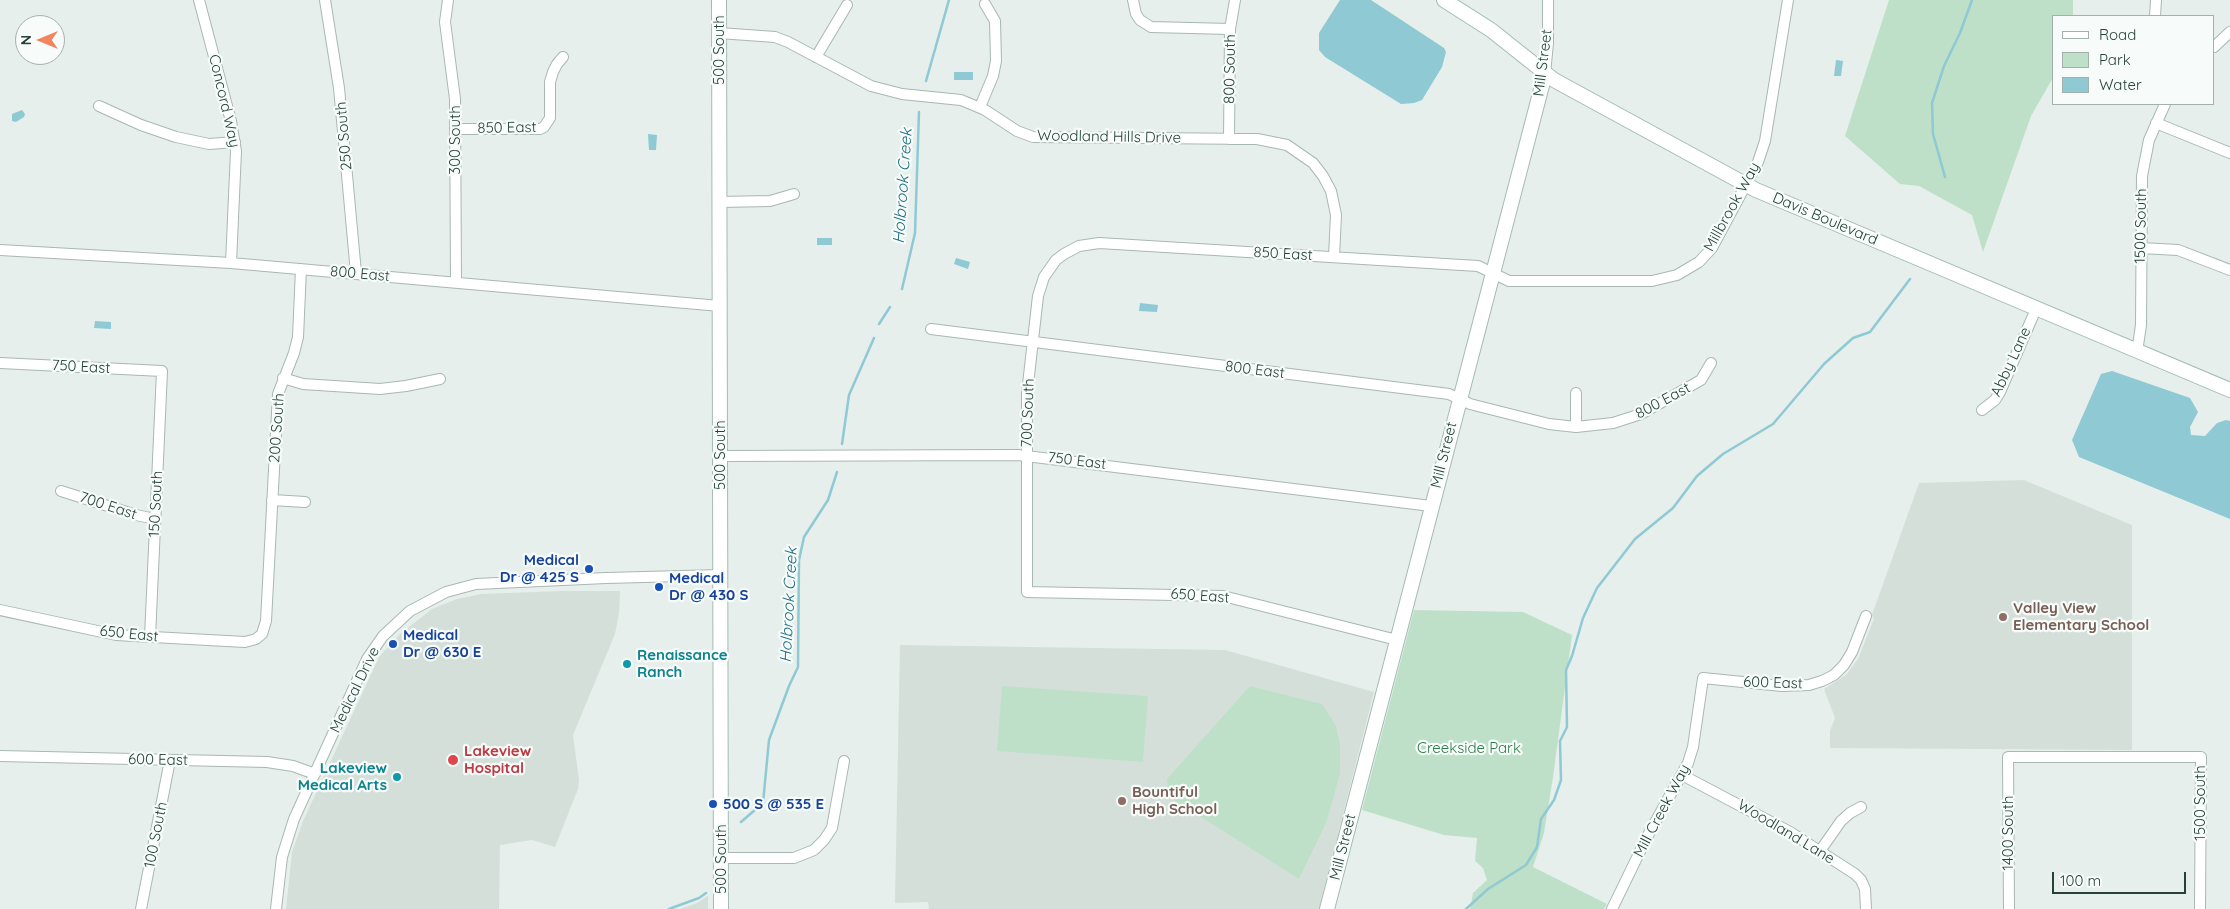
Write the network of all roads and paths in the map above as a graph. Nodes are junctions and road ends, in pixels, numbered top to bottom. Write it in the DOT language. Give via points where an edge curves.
graph roads {
  1 [pos="199,0"];
  2 [pos="326,0"];
  3 [pos="448,0"];
  4 [pos="719,0"];
  5 [pos="1132,0"];
  6 [pos="1235,0"];
  7 [pos="1444,0"];
  8 [pos="1548,0"];
  9 [pos="1788,0"];
  10 [pos="2156,0"];
  11 [pos="985,4"];
  12 [pos="847,5"];
  13 [pos="2155,15"];
  14 [pos="1230,29"];
  15 [pos="2230,32"];
  16 [pos="719,34"];
  17 [pos="2215,46"];
  18 [pos="563,57"];
  19 [pos="816,57"];
  20 [pos="1545,74"];
  21 [pos="2165,105"];
  22 [pos="99,106"];
  23 [pos="980,107"];
  24 [pos="2156,123"];
  25 [pos="455,129"];
  26 [pos="1229,139"];
  27 [pos="235,142"];
  28 [pos="2230,154"];
  29 [pos="1747,185"];
  30 [pos="794,194"];
  31 [pos="719,202"];
  32 [pos="2140,248"];
  33 [pos="1073,249"];
  34 [pos="0,250"];
  35 [pos="1334,257"];
  36 [pos="231,263"];
  37 [pos="302,269"];
  38 [pos="2230,270"];
  39 [pos="356,273"];
  40 [pos="1492,274"];
  41 [pos="456,282"];
  42 [pos="720,306"];
  43 [pos="2036,309"];
  44 [pos="931,329"];
  45 [pos="1032,342"];
  46 [pos="2137,352"];
  47 [pos="0,363"];
  48 [pos="1711,363"];
  49 [pos="162,371"];
  50 [pos="283,378"];
  51 [pos="440,379"];
  52 [pos="2230,390"];
  53 [pos="1576,393"];
  54 [pos="1459,398"];
  55 [pos="1982,410"];
  56 [pos="1576,427"];
  57 [pos="1027,455"];
  58 [pos="720,456"];
  59 [pos="61,491"];
  60 [pos="272,500"];
  61 [pos="305,502"];
  62 [pos="1431,506"];
  63 [pos="155,519"];
  64 [pos="720,575"];
  65 [pos="1027,592"];
  66 [pos="0,610"];
  67 [pos="1866,616"];
  68 [pos="150,637"];
  69 [pos="259,637"];
  70 [pos="1397,640"];
  71 [pos="1703,678"];
  72 [pos="0,756"];
  73 [pos="2200,757"];
  74 [pos="170,760"];
  75 [pos="844,761"];
  76 [pos="315,774"];
  77 [pos="1682,775"];
  78 [pos="1861,807"];
  79 [pos="1820,851"];
  80 [pos="721,858"];
  81 [pos="141,909"];
  82 [pos="276,909"];
  83 [pos="721,909"];
  84 [pos="1327,909"];
  85 [pos="1612,909"];
  86 [pos="1866,909"];
  87 [pos="2009,909"];
  88 [pos="2200,909"];
  1 -- 27 [label="street, Concord Way"];
  2 -- 39 [label="street, 250 South" via="340,88"];
  3 -- 25 [label="street, 300 South" via="445,22 454,83"];
  4 -- 16 [label="street, 500 South"];
  5 -- 14 [label="street" via="1140,20 1151,27"];
  6 -- 14 [label="street, 800 South"];
  7 -- 20 [label="street, Davis Boulevard" via="1491,30"];
  8 -- 20 [label="street, Mill Street"];
  9 -- 29 [label="street, Millbrook Way" via="1765,141"];
  10 -- 13 [label="street"];
  11 -- 23 [label="street" via="995,21 996,61"];
  12 -- 19 [label="street"];
  14 -- 26 [label="street, 800 South"];
  15 -- 17 [label="street"];
  16 -- 19 [label="street, Woodland Hills Drive" via="775,37"];
  16 -- 31 [label="street, 500 South"];
  18 -- 25 [label="street, 850 East" via="550,82 550,118 544,127"];
  19 -- 23 [label="street, Woodland Hills Drive" via="882,90 951,98"];
  20 -- 29 [label="street, Davis Boulevard"];
  20 -- 40 [label="street, Mill Street"];
  21 -- 24 [label="street, 1500 South"];
  22 -- 27 [label="street" via="176,137 209,144"];
  23 -- 26 [label="street, Woodland Hills Drive" via="1017,131 1042,138"];
  24 -- 28 [label="street"];
  24 -- 32 [label="street, 1500 South" via="2142,176"];
  25 -- 41 [label="street, 300 South"];
  26 -- 35 [label="street, Woodland Hills Drive" via="1278,142 1296,150 1318,169 1335,207"];
  27 -- 36 [label="street, Concord Way" via="237,166"];
  29 -- 40 [label="street, Millbrook Way" via="1706,256 1685,272 1669,278 1644,282 1509,281"];
  29 -- 43 [label="street, Davis Boulevard"];
  30 -- 31 [label="street" via="770,201"];
  31 -- 42 [label="street, 500 South"];
  32 -- 38 [label="street" via="2178,250"];
  32 -- 46 [label="street, 1500 South" via="2141,325"];
  33 -- 35 [label="street, 850 East" via="1099,243"];
  33 -- 45 [label="street, 700 South" via="1056,260 1044,276"];
  34 -- 36 [label="street, 800 East"];
  35 -- 40 [label="street, 850 East" via="1478,266"];
  36 -- 37 [label="street, 800 East"];
  37 -- 39 [label="street, 800 East"];
  37 -- 50 [label="street, 200 South" via="298,337"];
  39 -- 41 [label="street, 800 East"];
  40 -- 54 [label="street, Mill Street"];
  41 -- 42 [label="street, 800 East"];
  42 -- 58 [label="street, 500 South"];
  43 -- 46 [label="street, Davis Boulevard"];
  43 -- 55 [label="street, Abby Lane" via="2000,392"];
  44 -- 45 [label="street, 800 East"];
  45 -- 54 [label="street, 800 East" via="1449,394"];
  45 -- 57 [label="street, 700 South" via="1027,393"];
  46 -- 52 [label="street, Davis Boulevard"];
  47 -- 49 [label="street, 750 East"];
  48 -- 56 [label="street, 800 East" via="1702,380 1641,414 1613,424"];
  49 -- 63 [label="street, 150 South"];
  50 -- 51 [label="street" via="302,384 380,388"];
  50 -- 60 [label="street, 200 South" via="278,394"];
  53 -- 56 [label="street"];
  54 -- 56 [label="street, 800 East" via="1470,404 1549,424"];
  54 -- 62 [label="street, Mill Street"];
  57 -- 58 [label="street, 750 East"];
  57 -- 62 [label="street, 750 East"];
  57 -- 65 [label="street, 700 South"];
  58 -- 64 [label="street, 500 South"];
  59 -- 63 [label="street, 700 East"];
  60 -- 61 [label="street"];
  60 -- 69 [label="street, 200 South" via="266,625"];
  62 -- 70 [label="street, Mill Street"];
  63 -- 68 [label="street, 150 South"];
  64 -- 76 [label="street, Medical Drive" via="492,582 461,587 432,598 400,619 374,647"];
  64 -- 80 [label="street, 500 South"];
  65 -- 70 [label="street, 650 East" via="1223,596"];
  66 -- 68 [label="street, 650 East" via="110,634"];
  67 -- 71 [label="street, 600 East" via="1844,665 1822,681 1782,686"];
  68 -- 69 [label="street, 650 East" via="245,642"];
  70 -- 84 [label="street, Mill Street"];
  71 -- 77 [label="street, Mill Creek Way" via="1693,747"];
  72 -- 74 [label="street, 600 East"];
  73 -- 87 [label="street, 1400 South" via="2008,757"];
  73 -- 88 [label="street, 1500 South"];
  74 -- 76 [label="street, 600 East" via="273,762"];
  74 -- 81 [label="street, 100 South"];
  75 -- 80 [label="street" via="834,821 819,845 794,858"];
  76 -- 82 [label="street, Medical Drive" via="285,846"];
  77 -- 79 [label="street, Woodland Lane" via="1760,815"];
  77 -- 85 [label="street, Mill Creek Way"];
  78 -- 79 [label="street" via="1841,821"];
  79 -- 86 [label="street, Woodland Lane" via="1861,880"];
  80 -- 83 [label="street, 500 South"];
}
